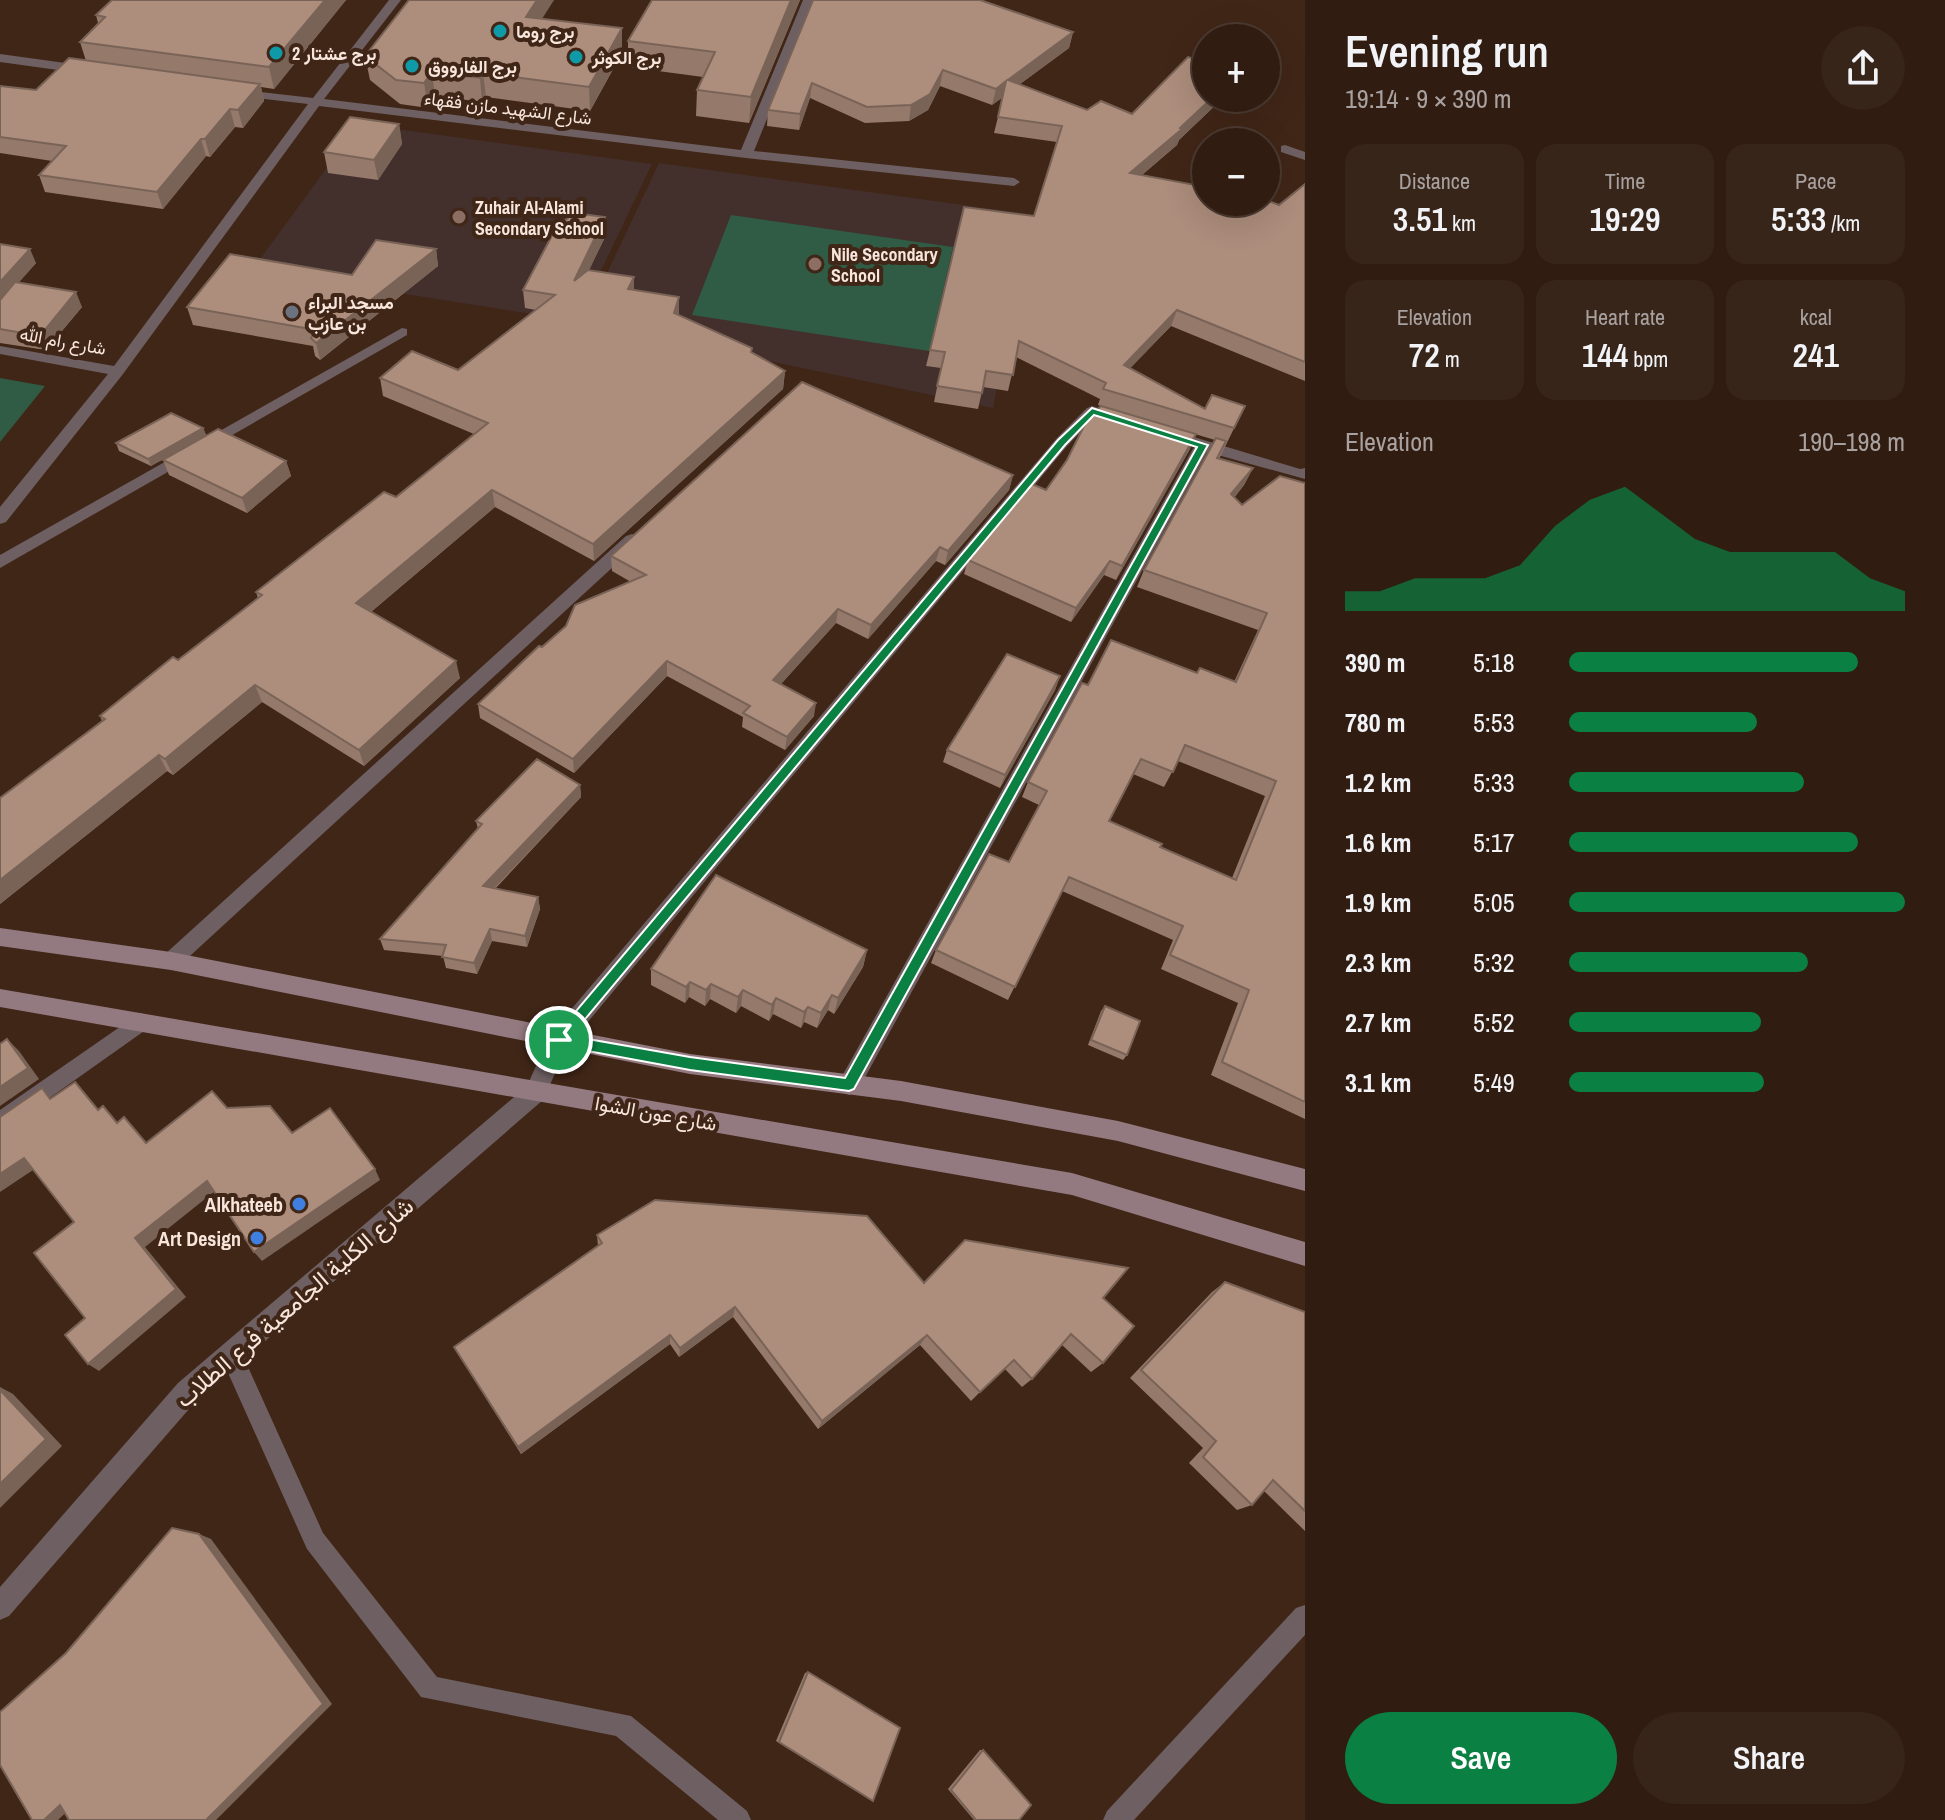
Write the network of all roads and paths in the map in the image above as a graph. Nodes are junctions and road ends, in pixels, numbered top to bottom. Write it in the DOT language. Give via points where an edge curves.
graph roads {
  1 [pos="395,0"];
  2 [pos="809,0"];
  3 [pos="0,58"];
  4 [pos="94,71"];
  5 [pos="220,89"];
  6 [pos="315,103"];
  7 [pos="1285,149"];
  8 [pos="746,154"];
  9 [pos="1305,156"];
  10 [pos="1014,182"];
  11 [pos="402,332"];
  12 [pos="0,350"];
  13 [pos="118,371"];
  14 [pos="1203,445"];
  15 [pos="1305,473"];
  16 [pos="0,518"];
  17 [pos="641,531"];
  18 [pos="0,562"];
  19 [pos="0,937"];
  20 [pos="171,961"];
  21 [pos="0,998"];
  22 [pos="140,1022"];
  23 [pos="559,1040"];
  24 [pos="849,1085"];
  25 [pos="535,1093"];
  26 [pos="0,1123"];
  27 [pos="1305,1180"];
  28 [pos="1305,1254"];
  29 [pos="231,1355"];
  30 [pos="0,1607"];
  31 [pos="1305,1617"];
  32 [pos="738,1820"];
  33 [pos="1116,1820"];
  1 -- 6 [label="street"];
  2 -- 8 [label="street"];
  3 -- 4 [label="street"];
  5 -- 6 [label="street, شارع الشهيد مازن فقهاء"];
  6 -- 8 [label="street, شارع الشهيد مازن فقهاء"];
  6 -- 13 [label="street"];
  7 -- 9 [label="street"];
  8 -- 10 [label="street, شارع الشهيد مازن فقهاء"];
  11 -- 18 [label="street"];
  12 -- 13 [label="street, شارع رام الله"];
  13 -- 16 [label="street"];
  14 -- 15 [label="street"];
  14 -- 23 [label="street, شارع الكلية الجامعية فرع الطلاب" via="1092,411"];
  14 -- 24 [label="street"];
  17 -- 20 [label="street"];
  19 -- 20 [label="main road"];
  20 -- 23 [label="main road"];
  21 -- 22 [label="main road, شارع عون الشوا"];
  22 -- 25 [label="main road, شارع عون الشوا"];
  22 -- 26 [label="street"];
  23 -- 24 [label="main road"];
  23 -- 25 [label="street, شارع الكلية الجامعية فرع الطلاب"];
  24 -- 27 [label="main road" via="1118,1131"];
  25 -- 28 [label="main road, شارع عون الشوا" via="1072,1184"];
  25 -- 29 [label="street, شارع الكلية الجامعية فرع الطلاب"];
  29 -- 30 [label="street, شارع الكلية الجامعية فرع الطلاب" via="187,1392"];
  29 -- 32 [label="lane" via="315,1541 430,1688 622,1725"];
  31 -- 33 [label="lane"];
}
